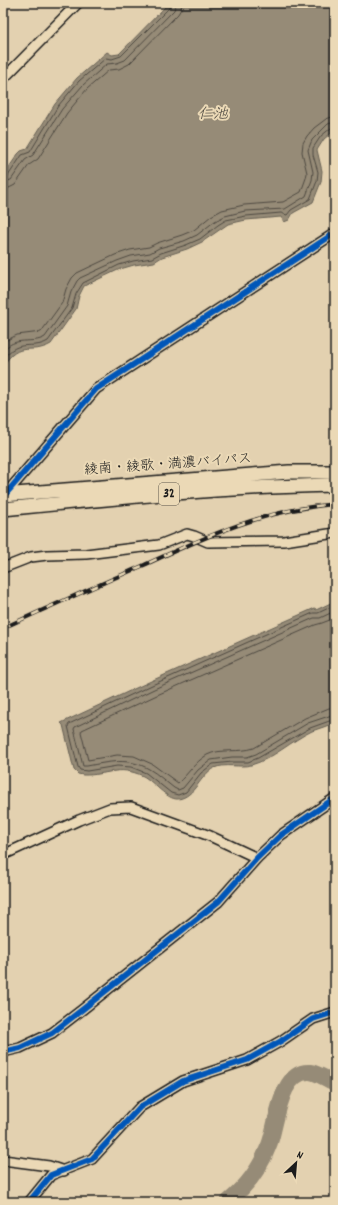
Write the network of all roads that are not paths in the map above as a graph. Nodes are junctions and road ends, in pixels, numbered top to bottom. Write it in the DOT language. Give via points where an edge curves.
graph roads {
  1 [pos="78,3"];
  2 [pos="3,79"];
  3 [pos="335,233"];
  4 [pos="335,472"];
  5 [pos="335,485"];
  6 [pos="4,495"];
  7 [pos="3,508"];
  8 [pos="335,533"];
  9 [pos="3,568"];
  10 [pos="335,798"];
  11 [pos="3,855"];
  12 [pos="257,858"];
  13 [pos="335,1012"];
  14 [pos="3,1052"];
  15 [pos="3,1160"];
  16 [pos="64,1171"];
  17 [pos="28,1202"];
  1 -- 2 [label="street"];
  3 -- 6 [label="street" via="96,389"];
  4 -- 6 [label="highway, 綾南・綾歌・満濃バイパス / 32" via="289,472"];
  5 -- 7 [label="highway, 綾南・綾歌・満濃バイパス / 32" via="155,495"];
  8 -- 9 [label="street" via="284,541 208,542 187,534 159,545 86,554 47,554"];
  10 -- 12 [label="street" via="281,835"];
  11 -- 12 [label="street" via="110,808 131,807 210,836"];
  12 -- 14 [label="street" via="218,902 52,1033 20,1048"];
  13 -- 16 [label="street" via="313,1019 247,1060 183,1082 140,1106 92,1159"];
  15 -- 16 [label="street" via="49,1166"];
  16 -- 17 [label="street" via="51,1175"];
}
